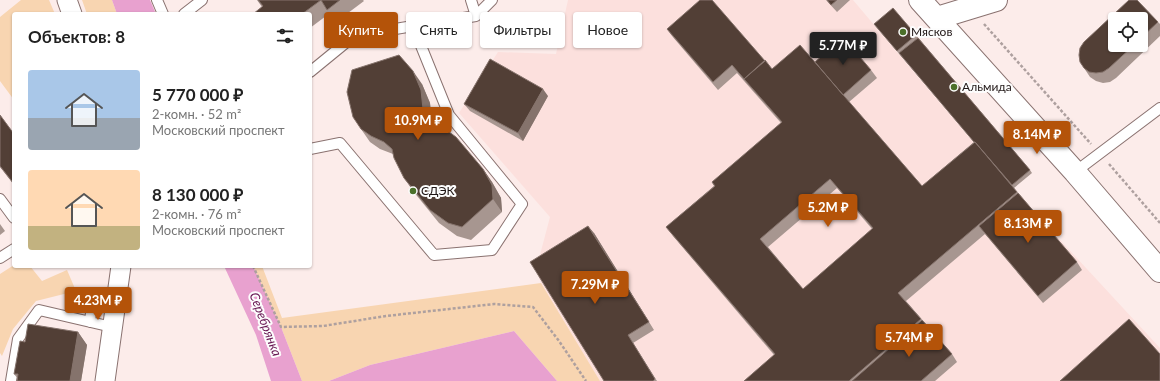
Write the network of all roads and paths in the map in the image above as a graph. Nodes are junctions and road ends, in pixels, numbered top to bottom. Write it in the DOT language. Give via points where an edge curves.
graph roads {
  1 [pos="67,0"];
  2 [pos="157,0"];
  3 [pos="202,0"];
  4 [pos="471,0"];
  5 [pos="492,0"];
  6 [pos="920,0"];
  7 [pos="996,0"];
  8 [pos="969,8"];
  9 [pos="71,12"];
  10 [pos="162,12"];
  11 [pos="187,12"];
  12 [pos="476,16"];
  13 [pos="472,17"];
  14 [pos="937,18"];
  15 [pos="406,27"];
  16 [pos="421,48"];
  17 [pos="312,70"];
  18 [pos="1160,108"];
  19 [pos="312,150"];
  20 [pos="1100,154"];
  21 [pos="1075,172"];
  22 [pos="0,199"];
  23 [pos="12,215"];
  24 [pos="1160,223"];
  25 [pos="12,250"];
  26 [pos="0,258"];
  27 [pos="121,268"];
  28 [pos="254,268"];
  29 [pos="1160,271"];
  30 [pos="93,294"];
  31 [pos="90,322"];
  32 [pos="112,327"];
  33 [pos="11,381"];
  34 [pos="105,381"];
  35 [pos="586,381"];
  1 -- 9 [label="street"];
  2 -- 10 [label="lane"];
  3 -- 11 [label="lane"];
  4 -- 12 [label="lane"];
  5 -- 12 [label="lane"];
  6 -- 14 [label="main road"];
  7 -- 8 [label="main road"];
  8 -- 14 [label="main road"];
  8 -- 20 [label="path"];
  12 -- 13 [label="lane"];
  14 -- 21 [label="main road"];
  15 -- 17 [label="lane" via="354,36"];
  16 -- 19 [label="lane" via="449,115 522,204 492,250 434,255 340,143"];
  18 -- 20 [label="lane"];
  20 -- 21 [label="lane"];
  20 -- 24 [label="path"];
  21 -- 29 [label="main road"];
  22 -- 23 [label="lane"];
  25 -- 26 [label="lane"];
  27 -- 32 [label="street"];
  28 -- 35 [label="path" via="281,327 323,326 494,304 533,307"];
  30 -- 31 [label="lane"];
  31 -- 32 [label="lane"];
  31 -- 33 [label="lane" via="38,310 18,339"];
  32 -- 34 [label="street"];
}
